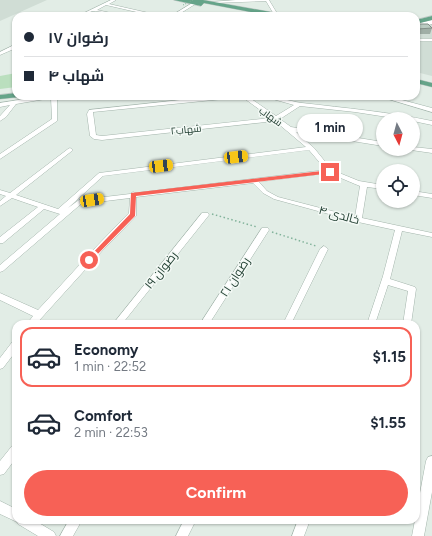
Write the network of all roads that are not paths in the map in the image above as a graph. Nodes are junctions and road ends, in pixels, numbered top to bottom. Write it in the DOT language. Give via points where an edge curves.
graph roads {
  1 [pos="114,0"];
  2 [pos="177,0"];
  3 [pos="267,0"];
  4 [pos="196,2"];
  5 [pos="213,2"];
  6 [pos="105,4"];
  7 [pos="93,10"];
  8 [pos="89,12"];
  9 [pos="103,12"];
  10 [pos="142,12"];
  11 [pos="180,12"];
  12 [pos="186,12"];
  13 [pos="244,12"];
  14 [pos="260,12"];
  15 [pos="277,12"];
  16 [pos="432,14"];
  17 [pos="420,16"];
  18 [pos="432,18"];
  19 [pos="420,21"];
  20 [pos="432,22"];
  21 [pos="420,25"];
  22 [pos="420,40"];
  23 [pos="432,40"];
  24 [pos="12,48"];
  25 [pos="0,54"];
  26 [pos="420,76"];
  27 [pos="432,79"];
  28 [pos="420,82"];
  29 [pos="432,85"];
  30 [pos="12,89"];
  31 [pos="0,91"];
  32 [pos="0,97"];
  33 [pos="12,98"];
  34 [pos="12,100"];
  35 [pos="15,100"];
  36 [pos="54,100"];
  37 [pos="194,100"];
  38 [pos="250,100"];
  39 [pos="282,100"];
  40 [pos="396,100"];
  41 [pos="0,104"];
  42 [pos="299,104"];
  43 [pos="432,110"];
  44 [pos="376,113"];
  45 [pos="0,119"];
  46 [pos="276,119"];
  47 [pos="420,121"];
  48 [pos="432,123"];
  49 [pos="291,129"];
  50 [pos="376,143"];
  51 [pos="310,148"];
  52 [pos="420,149"];
  53 [pos="70,150"];
  54 [pos="432,151"];
  55 [pos="0,157"];
  56 [pos="330,172"];
  57 [pos="254,180"];
  58 [pos="364,184"];
  59 [pos="376,186"];
  60 [pos="0,192"];
  61 [pos="133,194"];
  62 [pos="420,194"];
  63 [pos="11,196"];
  64 [pos="432,196"];
  65 [pos="0,204"];
  66 [pos="43,206"];
  67 [pos="62,213"];
  68 [pos="205,215"];
  69 [pos="358,220"];
  70 [pos="399,229"];
  71 [pos="265,230"];
  72 [pos="432,235"];
  73 [pos="0,241"];
  74 [pos="324,249"];
  75 [pos="0,268"];
  76 [pos="386,281"];
  77 [pos="0,296"];
  78 [pos="38,314"];
  79 [pos="34,320"];
  80 [pos="120,320"];
  81 [pos="207,320"];
  82 [pos="289,320"];
  83 [pos="372,320"];
  84 [pos="408,320"];
  85 [pos="12,349"];
  86 [pos="0,365"];
  87 [pos="12,455"];
  88 [pos="432,461"];
  89 [pos="0,470"];
  90 [pos="0,507"];
  91 [pos="12,514"];
  92 [pos="29,524"];
  93 [pos="74,524"];
  94 [pos="188,524"];
  95 [pos="302,524"];
  96 [pos="50,536"];
  97 [pos="66,536"];
  98 [pos="182,536"];
  99 [pos="298,536"];
  100 [pos="418,536"];
  1 -- 6 [label="street"];
  2 -- 4 [label="main road"];
  3 -- 5 [label="street"];
  3 -- 15 [label="street"];
  4 -- 11 [label="street"];
  4 -- 12 [label="street"];
  4 -- 13 [label="main road"];
  4 -- 14 [label="main road"];
  6 -- 7 [label="street"];
  6 -- 10 [label="street"];
  7 -- 8 [label="street"];
  7 -- 9 [label="street"];
  16 -- 17 [label="main road"];
  18 -- 19 [label="main road"];
  20 -- 21 [label="street"];
  22 -- 23 [label="lane"];
  24 -- 25 [label="street"];
  26 -- 27 [label="main road"];
  28 -- 29 [label="main road"];
  30 -- 31 [label="main road"];
  32 -- 33 [label="main road"];
  34 -- 41 [label="street"];
  35 -- 45 [label="street"];
  36 -- 55 [label="street" via="55,120"];
  37 -- 46 [label="street, شهاب۲" via="91,111 92,136 96,138"];
  38 -- 46 [label="street, شهاب"];
  39 -- 42 [label="street"];
  40 -- 43 [label="street"];
  42 -- 44 [label="street"];
  42 -- 46 [label="street"];
  46 -- 49 [label="street, شهاب"];
  47 -- 48 [label="street"];
  49 -- 50 [label="street"];
  49 -- 51 [label="street, شهاب"];
  51 -- 56 [label="street, شهاب"];
  51 -- 67 [label="street" via="101,174"];
  52 -- 54 [label="street"];
  53 -- 63 [label="street"];
  56 -- 57 [label="street"];
  56 -- 58 [label="street"];
  57 -- 61 [label="street"];
  57 -- 69 [label="street, خالدی ۴" via="265,192 276,198"];
  58 -- 59 [label="street"];
  58 -- 69 [label="street"];
  60 -- 63 [label="street"];
  61 -- 67 [label="street" via="79,202"];
  61 -- 78 [label="street" via="133,214"];
  62 -- 64 [label="street"];
  63 -- 65 [label="street"];
  63 -- 66 [label="street"];
  66 -- 67 [label="street"];
  66 -- 73 [label="street"];
  67 -- 75 [label="street"];
  68 -- 80 [label="street, رضوان ۱۹"];
  69 -- 70 [label="street, خالدی ۴"];
  70 -- 72 [label="street, خالدی ۴"];
  70 -- 76 [label="street"];
  71 -- 81 [label="street, رضوان ۲۱"];
  74 -- 82 [label="street"];
  76 -- 83 [label="street"];
  76 -- 84 [label="street" via="412,289"];
  77 -- 78 [label="street"];
  78 -- 79 [label="street"];
  85 -- 86 [label="street"];
  87 -- 89 [label="street"];
  88 -- 100 [label="street"];
  90 -- 91 [label="street"];
  92 -- 96 [label="street"];
  93 -- 97 [label="street"];
  94 -- 98 [label="street"];
  95 -- 99 [label="street"];
}
